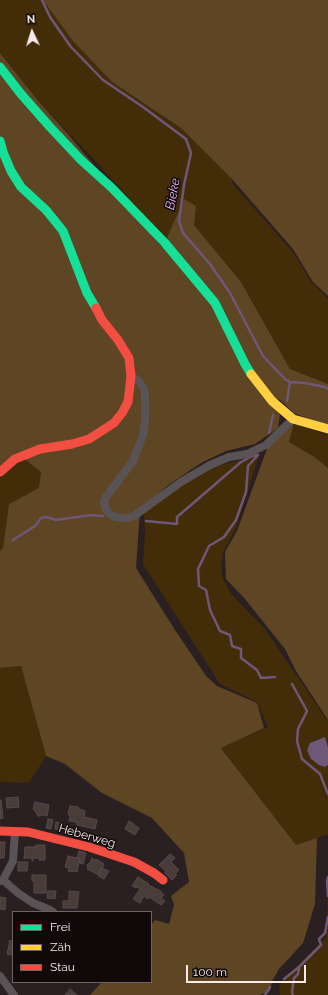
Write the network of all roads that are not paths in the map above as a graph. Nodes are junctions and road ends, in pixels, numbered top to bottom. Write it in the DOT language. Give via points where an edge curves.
graph roads {
  1 [pos="0,67"];
  2 [pos="0,141"];
  3 [pos="132,376"];
  4 [pos="294,419"];
  5 [pos="328,429"];
  6 [pos="0,472"];
  7 [pos="0,831"];
  8 [pos="15,831"];
  9 [pos="1,880"];
  10 [pos="162,880"];
  11 [pos="51,911"];
  12 [pos="0,976"];
  13 [pos="14,995"];
  1 -- 4 [label="street" via="50,127 165,243 215,303 252,376 272,401"];
  2 -- 3 [label="street" via="11,171 21,187 46,210 62,231 87,293 102,320 129,358"];
  3 -- 4 [label="street" via="139,380 144,389 145,421 143,436 133,461 104,502 106,510 115,517 134,516 210,464 247,454 266,445"];
  3 -- 6 [label="street" via="128,402 114,422 89,439 40,449 15,459"];
  4 -- 5 [label="street"];
  7 -- 8 [label="street, Heberweg"];
  8 -- 9 [label="street" via="13,861"];
  8 -- 10 [label="street, Heberweg" via="89,847 134,862"];
  9 -- 11 [label="street" via="28,900"];
  12 -- 13 [label="street"];
}
